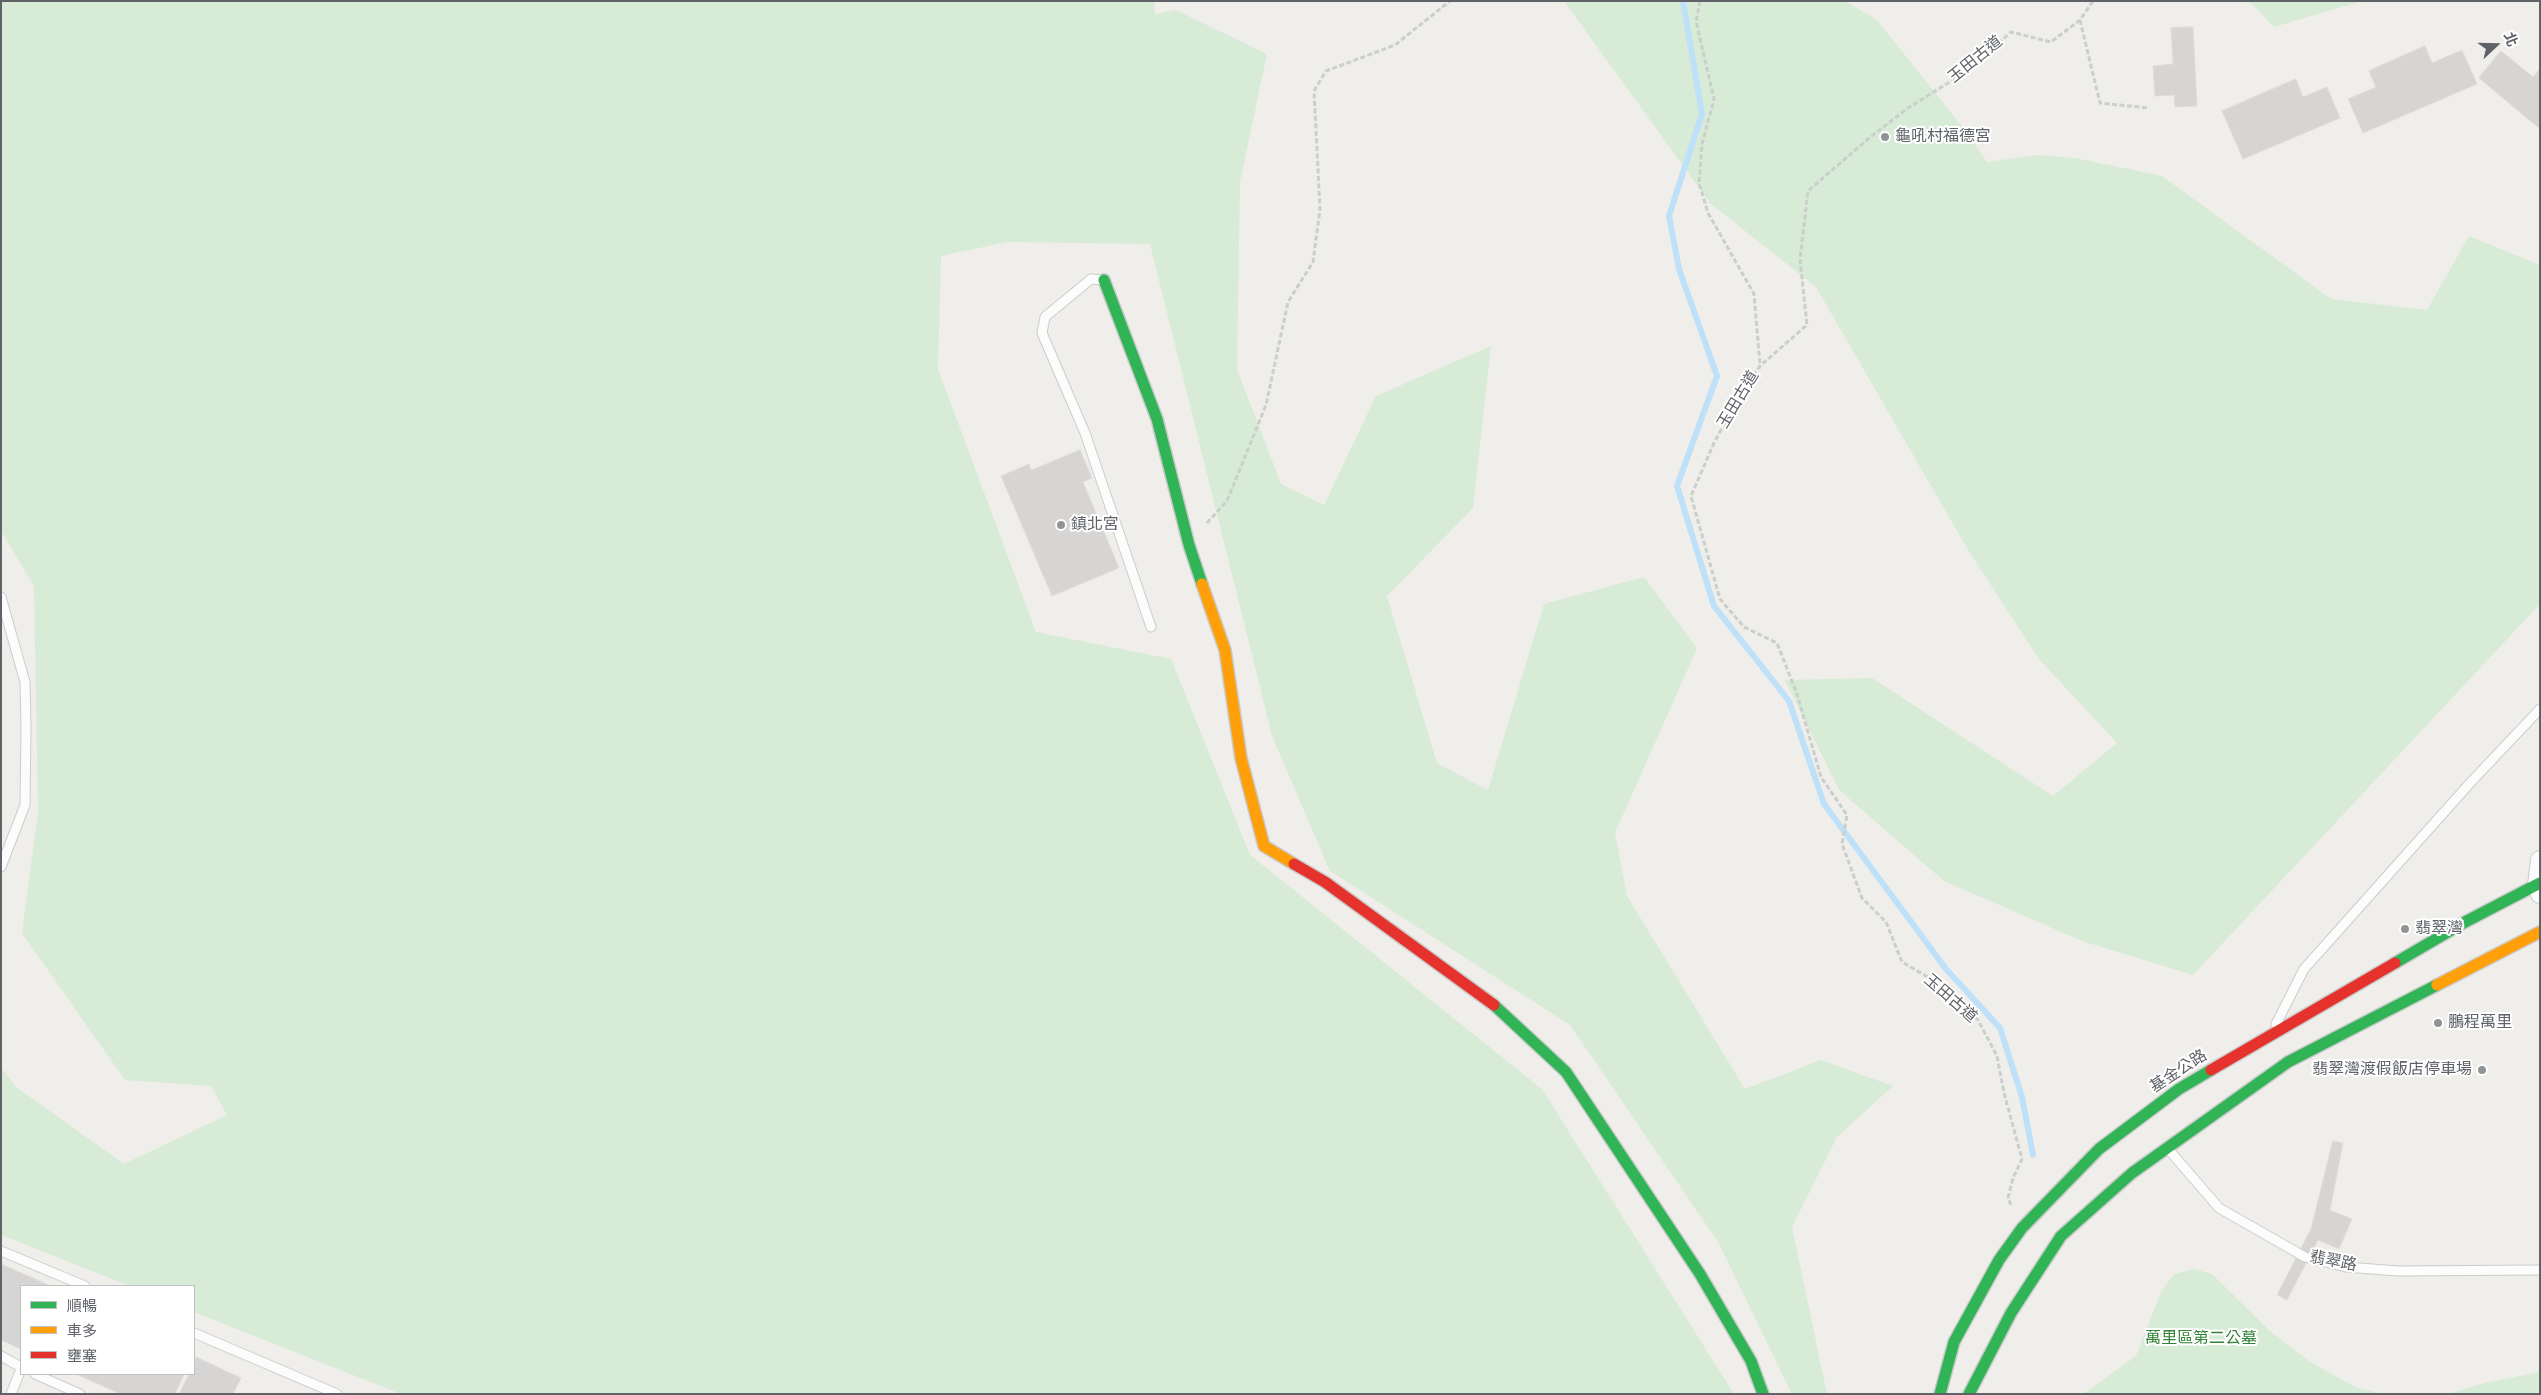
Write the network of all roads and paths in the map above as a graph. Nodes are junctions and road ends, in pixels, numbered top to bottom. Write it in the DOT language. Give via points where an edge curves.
graph roads {
  1 [pos="1450,1"];
  2 [pos="1700,1"];
  3 [pos="2093,1"];
  4 [pos="2080,20"];
  5 [pos="2148,108"];
  6 [pos="1104,280"];
  7 [pos="1760,366"];
  8 [pos="1189,545"];
  9 [pos="1,596"];
  10 [pos="1151,627"];
  11 [pos="2540,709"];
  12 [pos="2540,860"];
  13 [pos="1,866"];
  14 [pos="2539,888"];
  15 [pos="2540,932"];
  16 [pos="2270,1035"];
  17 [pos="2167,1148"];
  18 [pos="2022,1228"];
  19 [pos="1,1251"];
  20 [pos="2540,1270"];
  21 [pos="82,1285"];
  22 [pos="195,1333"];
  23 [pos="1,1356"];
  24 [pos="20,1367"];
  25 [pos="20,1371"];
  26 [pos="37,1375"];
  27 [pos="11,1394"];
  28 [pos="80,1394"];
  29 [pos="337,1394"];
  30 [pos="1763,1394"];
  31 [pos="1940,1394"];
  32 [pos="1969,1394"];
  1 -- 8 [label="path" via="1395,45 1326,71 1314,90 1320,208 1313,262 1288,302 1266,405 1227,501"];
  2 -- 7 [label="path" via="1696,21 1714,99 1702,144 1699,183 1708,213 1754,294"];
  3 -- 4 [label="path, 玉田古道"];
  4 -- 5 [label="path" via="2100,103"];
  4 -- 7 [label="path, 玉田古道" via="2051,42 2011,32 1964,73 1908,108 1868,139 1808,191 1800,259 1807,325"];
  6 -- 8 [label="main road" via="1157,419"];
  6 -- 10 [label="lane" via="1091,279 1045,317 1042,333 1084,433"];
  7 -- 18 [label="path, 玉田古道" via="1742,391 1714,443 1691,496 1720,599 1744,627 1777,644 1797,694 1821,777 1847,815 1842,844 1862,898 1886,922 1902,962 1933,980 1978,1020 1997,1056 2022,1159 2008,1198"];
  8 -- 30 [label="main road" via="1225,650 1241,758 1264,846 1325,882 1490,1002 1566,1072 1700,1274 1751,1361"];
  9 -- 13 [label="lane" via="25,682 26,726 25,805"];
  11 -- 16 [label="lane" via="2304,969"];
  12 -- 14 [label="street"];
  14 -- 16 [label="main road, 基金公路" via="2465,922"];
  15 -- 17 [label="main road" via="2288,1062"];
  16 -- 18 [label="main road, 基金公路" via="2179,1089 2099,1149"];
  17 -- 20 [label="lane, 翡翠路" via="2219,1208 2305,1258 2346,1267 2398,1270"];
  17 -- 32 [label="main road" via="2132,1172 2061,1236 2011,1313"];
  18 -- 31 [label="main road, 基金公路" via="1999,1260 1954,1342"];
  19 -- 21 [label="lane"];
  22 -- 29 [label="lane"];
  23 -- 24 [label="lane"];
  25 -- 27 [label="lane"];
  26 -- 28 [label="lane"];
}
